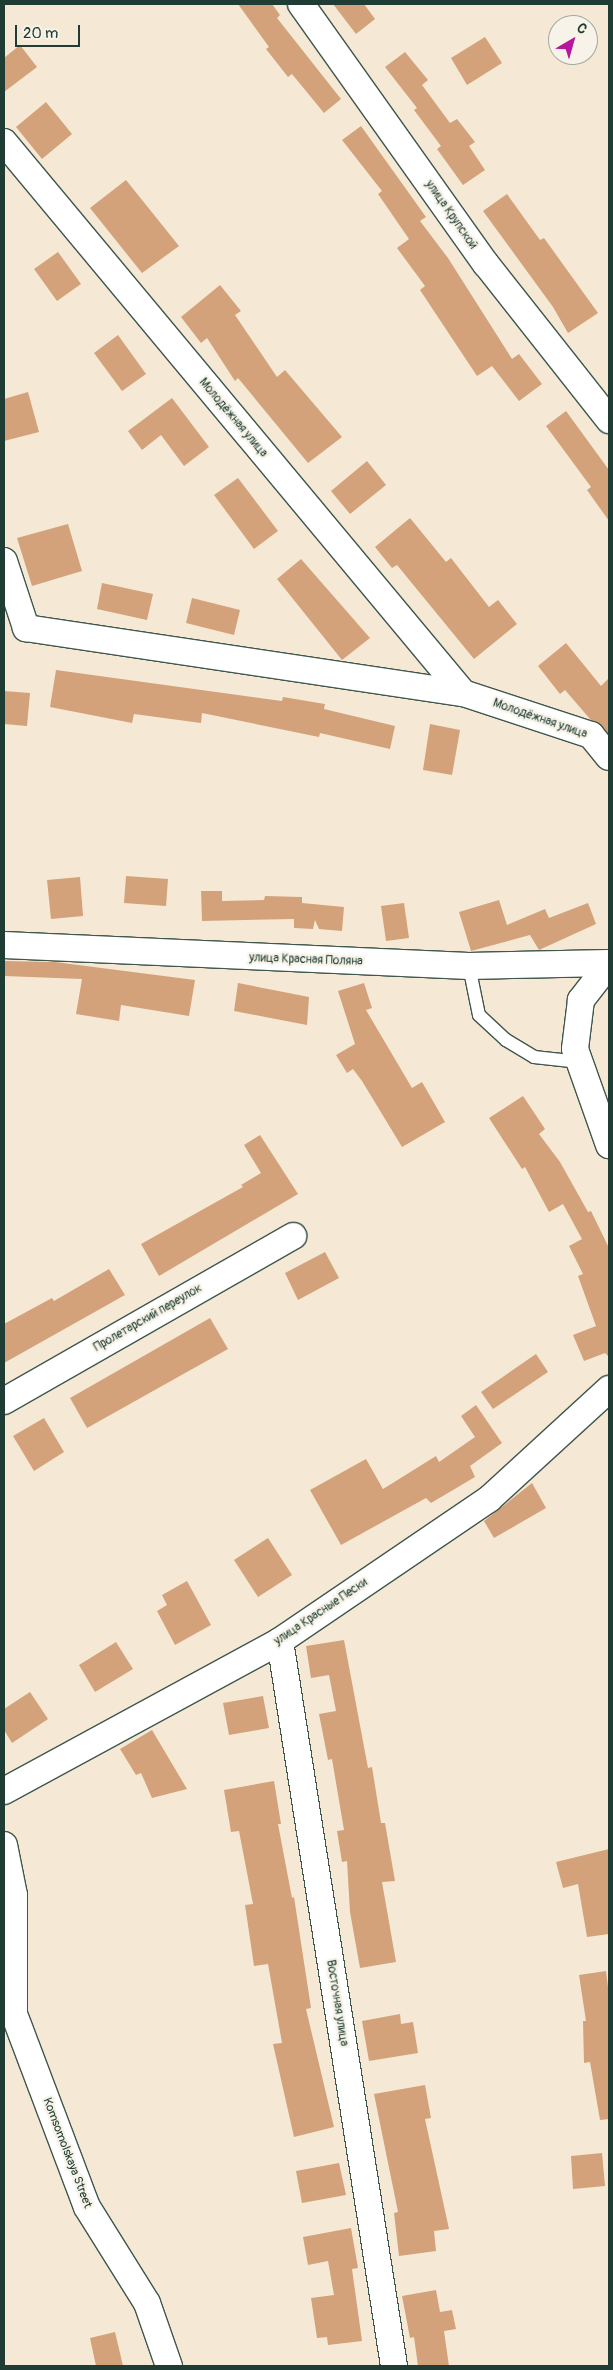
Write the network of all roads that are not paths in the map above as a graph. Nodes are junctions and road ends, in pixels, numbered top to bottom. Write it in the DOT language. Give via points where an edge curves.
graph roads {
  1 [pos="301,4"];
  2 [pos="4,142"];
  3 [pos="609,420"];
  4 [pos="4,561"];
  5 [pos="462,694"];
  6 [pos="609,757"];
  7 [pos="4,945"];
  8 [pos="609,964"];
  9 [pos="469,966"];
  10 [pos="580,1062"];
  11 [pos="609,1144"];
  12 [pos="293,1236"];
  13 [pos="609,1389"];
  14 [pos="4,1401"];
  15 [pos="280,1640"];
  16 [pos="4,1791"];
  17 [pos="4,1845"];
  18 [pos="9,2017"];
  19 [pos="169,2366"];
  20 [pos="394,2366"];
  1 -- 3 [label="street, улица Крупской" via="486,264"];
  2 -- 5 [label="street, Молодёжная улица"];
  4 -- 5 [label="street, Молодёжная улица" via="26,628"];
  5 -- 6 [label="street, Молодёжная улица" via="591,735"];
  7 -- 9 [label="street, улица Красная Поляна"];
  8 -- 9 [label="street, улица Красная Поляна"];
  8 -- 10 [label="street" via="581,1000 575,1049"];
  9 -- 10 [label="lane" via="479,1015 506,1040 534,1057"];
  10 -- 11 [label="street"];
  12 -- 14 [label="street, Пролетарский переулок"];
  13 -- 15 [label="street, улица Красные Пески" via="489,1498"];
  15 -- 16 [label="street, улица Красные Пески"];
  15 -- 20 [label="street, Восточная улица"];
  17 -- 18 [label="street, Komsomolskaya Street" via="14,1895"];
  18 -- 19 [label="street, Komsomolskaya Street" via="87,2207 147,2304"];
}
